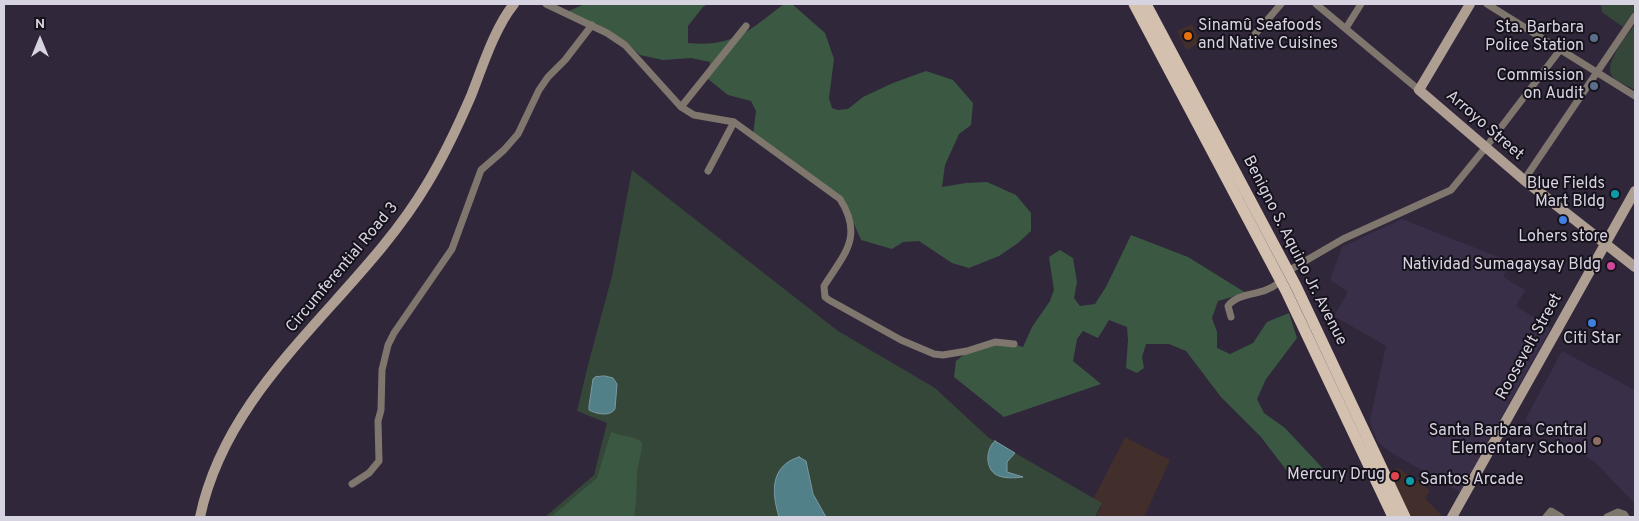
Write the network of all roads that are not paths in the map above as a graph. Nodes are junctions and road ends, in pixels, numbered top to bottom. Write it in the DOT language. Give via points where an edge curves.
graph roads {
  1 [pos="514,4"];
  2 [pos="546,4"];
  3 [pos="1134,4"];
  4 [pos="1146,4"];
  5 [pos="1281,4"];
  6 [pos="1316,4"];
  7 [pos="1362,4"];
  8 [pos="1470,4"];
  9 [pos="1487,4"];
  10 [pos="1635,16"];
  11 [pos="592,25"];
  12 [pos="746,26"];
  13 [pos="1346,28"];
  14 [pos="1250,40"];
  15 [pos="1560,50"];
  16 [pos="1596,72"];
  17 [pos="1420,90"];
  18 [pos="1635,96"];
  19 [pos="681,106"];
  20 [pos="1197,110"];
  21 [pos="734,122"];
  22 [pos="1486,147"];
  23 [pos="708,171"];
  24 [pos="1524,180"];
  25 [pos="1635,190"];
  26 [pos="1606,243"];
  27 [pos="1635,267"];
  28 [pos="1288,271"];
  29 [pos="1280,282"];
  30 [pos="1231,317"];
  31 [pos="1014,344"];
  32 [pos="352,484"];
  33 [pos="1393,509"];
  34 [pos="200,517"];
  35 [pos="1405,517"];
  36 [pos="1452,517"];
  37 [pos="1546,517"];
  38 [pos="1561,517"];
  39 [pos="1607,517"];
  40 [pos="1626,517"];
  1 -- 34 [label="main road, Circumferential Road 3" via="497,33 456,130 427,185 406,218 270,376 249,406 215,468"];
  2 -- 11 [label="street"];
  3 -- 20 [label="main road, Benigno S. Aquino Jr. Avenue"];
  4 -- 20 [label="main road, Benigno S. Aquino Jr. Avenue"];
  5 -- 14 [label="street"];
  6 -- 13 [label="street, Arroyo Street"];
  7 -- 13 [label="street"];
  8 -- 17 [label="main road"];
  9 -- 15 [label="street"];
  10 -- 16 [label="street"];
  11 -- 19 [label="street" via="625,45"];
  11 -- 32 [label="street" via="539,90 518,134 481,170 452,248 394,333 382,370 379,461 369,473"];
  12 -- 19 [label="street"];
  13 -- 17 [label="street, Arroyo Street"];
  15 -- 16 [label="street"];
  15 -- 22 [label="street"];
  16 -- 18 [label="street"];
  16 -- 24 [label="street"];
  17 -- 22 [label="main road, Arroyo Street"];
  19 -- 21 [label="street" via="694,115"];
  20 -- 28 [label="main road, Benigno S. Aquino Jr. Avenue"];
  20 -- 29 [label="main road, Benigno S. Aquino Jr. Avenue"];
  21 -- 23 [label="street"];
  21 -- 31 [label="street" via="840,199 847,210 851,221 850,243 824,286 825,297 901,340 934,354 967,351 995,342"];
  22 -- 24 [label="main road, Arroyo Street"];
  22 -- 28 [label="street" via="1451,190 1343,239"];
  24 -- 26 [label="main road, Arroyo Street"];
  25 -- 26 [label="main road, Roosevelt Street"];
  26 -- 27 [label="main road, Arroyo Street"];
  26 -- 36 [label="main road, Roosevelt Street"];
  28 -- 33 [label="main road, Benigno S. Aquino Jr. Avenue"];
  29 -- 30 [label="street" via="1231,302 1228,306"];
  29 -- 33 [label="main road, Benigno S. Aquino Jr. Avenue"];
  33 -- 35 [label="main road, Benigno S. Aquino Jr. Avenue"];
  37 -- 38 [label="street" via="1553,511"];
  39 -- 40 [label="street" via="1618,512"];
}
